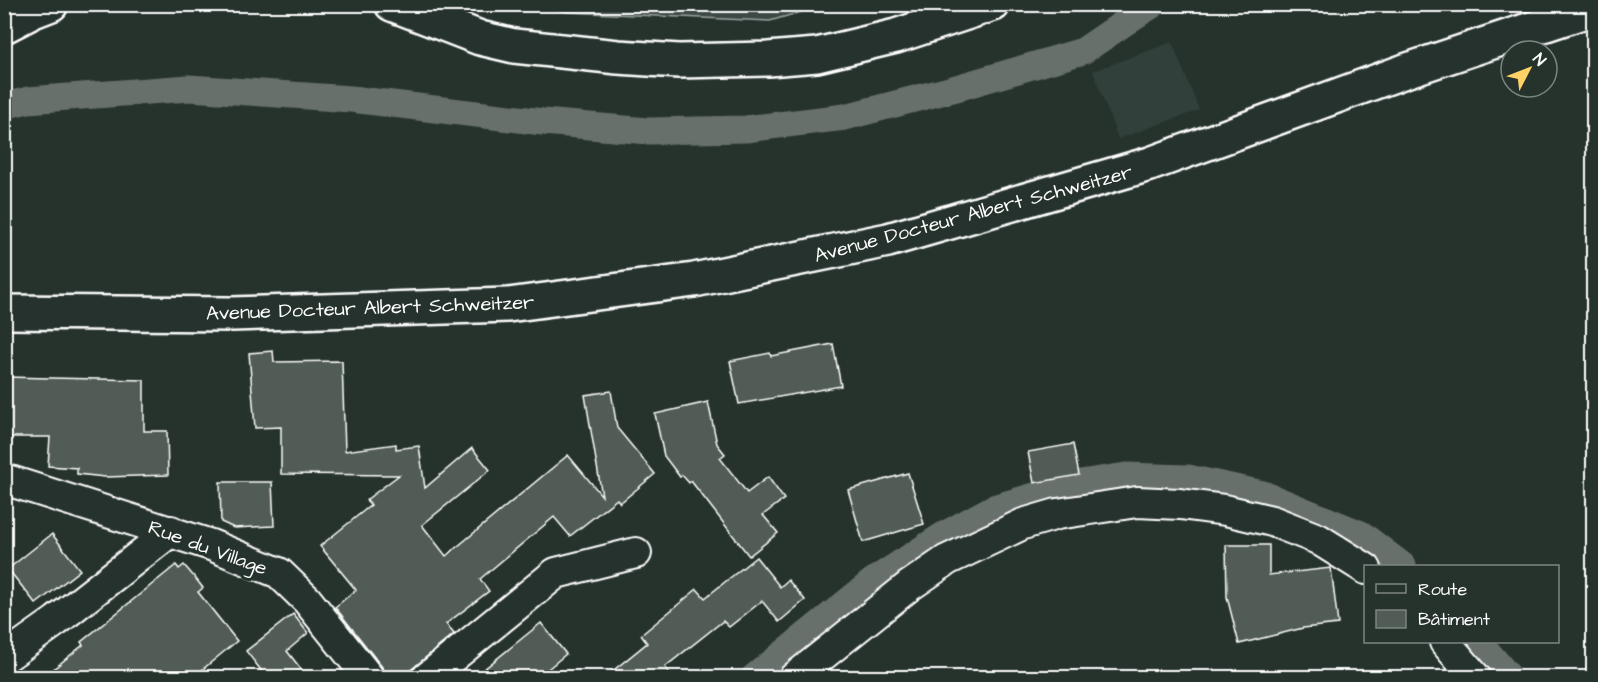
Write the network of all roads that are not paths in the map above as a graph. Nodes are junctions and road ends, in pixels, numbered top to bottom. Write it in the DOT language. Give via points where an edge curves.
graph roads {
  1 [pos="51,4"];
  2 [pos="392,4"];
  3 [pos="993,4"];
  4 [pos="1593,8"];
  5 [pos="4,26"];
  6 [pos="4,294"];
  7 [pos="4,312"];
  8 [pos="38,312"];
  9 [pos="4,479"];
  10 [pos="171,531"];
  11 [pos="636,553"];
  12 [pos="1364,568"];
  13 [pos="1445,643"];
  14 [pos="4,658"];
  15 [pos="369,678"];
  16 [pos="427,678"];
  17 [pos="794,678"];
  18 [pos="1476,678"];
  1 -- 5 [label="main road"];
  2 -- 3 [label="main road" via="480,38 514,46 679,61 817,55 896,36"];
  4 -- 8 [label="main road, Avenue Docteur Albert Schweitzer" via="1405,71 1150,164 888,240 694,280 508,305 232,314"];
  6 -- 8 [label="main road"];
  7 -- 8 [label="main road, Avenue Docteur Albert Schweitzer"];
  9 -- 10 [label="street, Rue du Village"];
  10 -- 14 [label="street"];
  10 -- 15 [label="street, Rue du Village" via="279,573 307,600"];
  11 -- 16 [label="street" via="556,573"];
  12 -- 17 [label="street" via="1318,539 1272,521 1225,510 1137,502 1057,514 1023,524 947,560"];
  13 -- 18 [label="street"];
}
